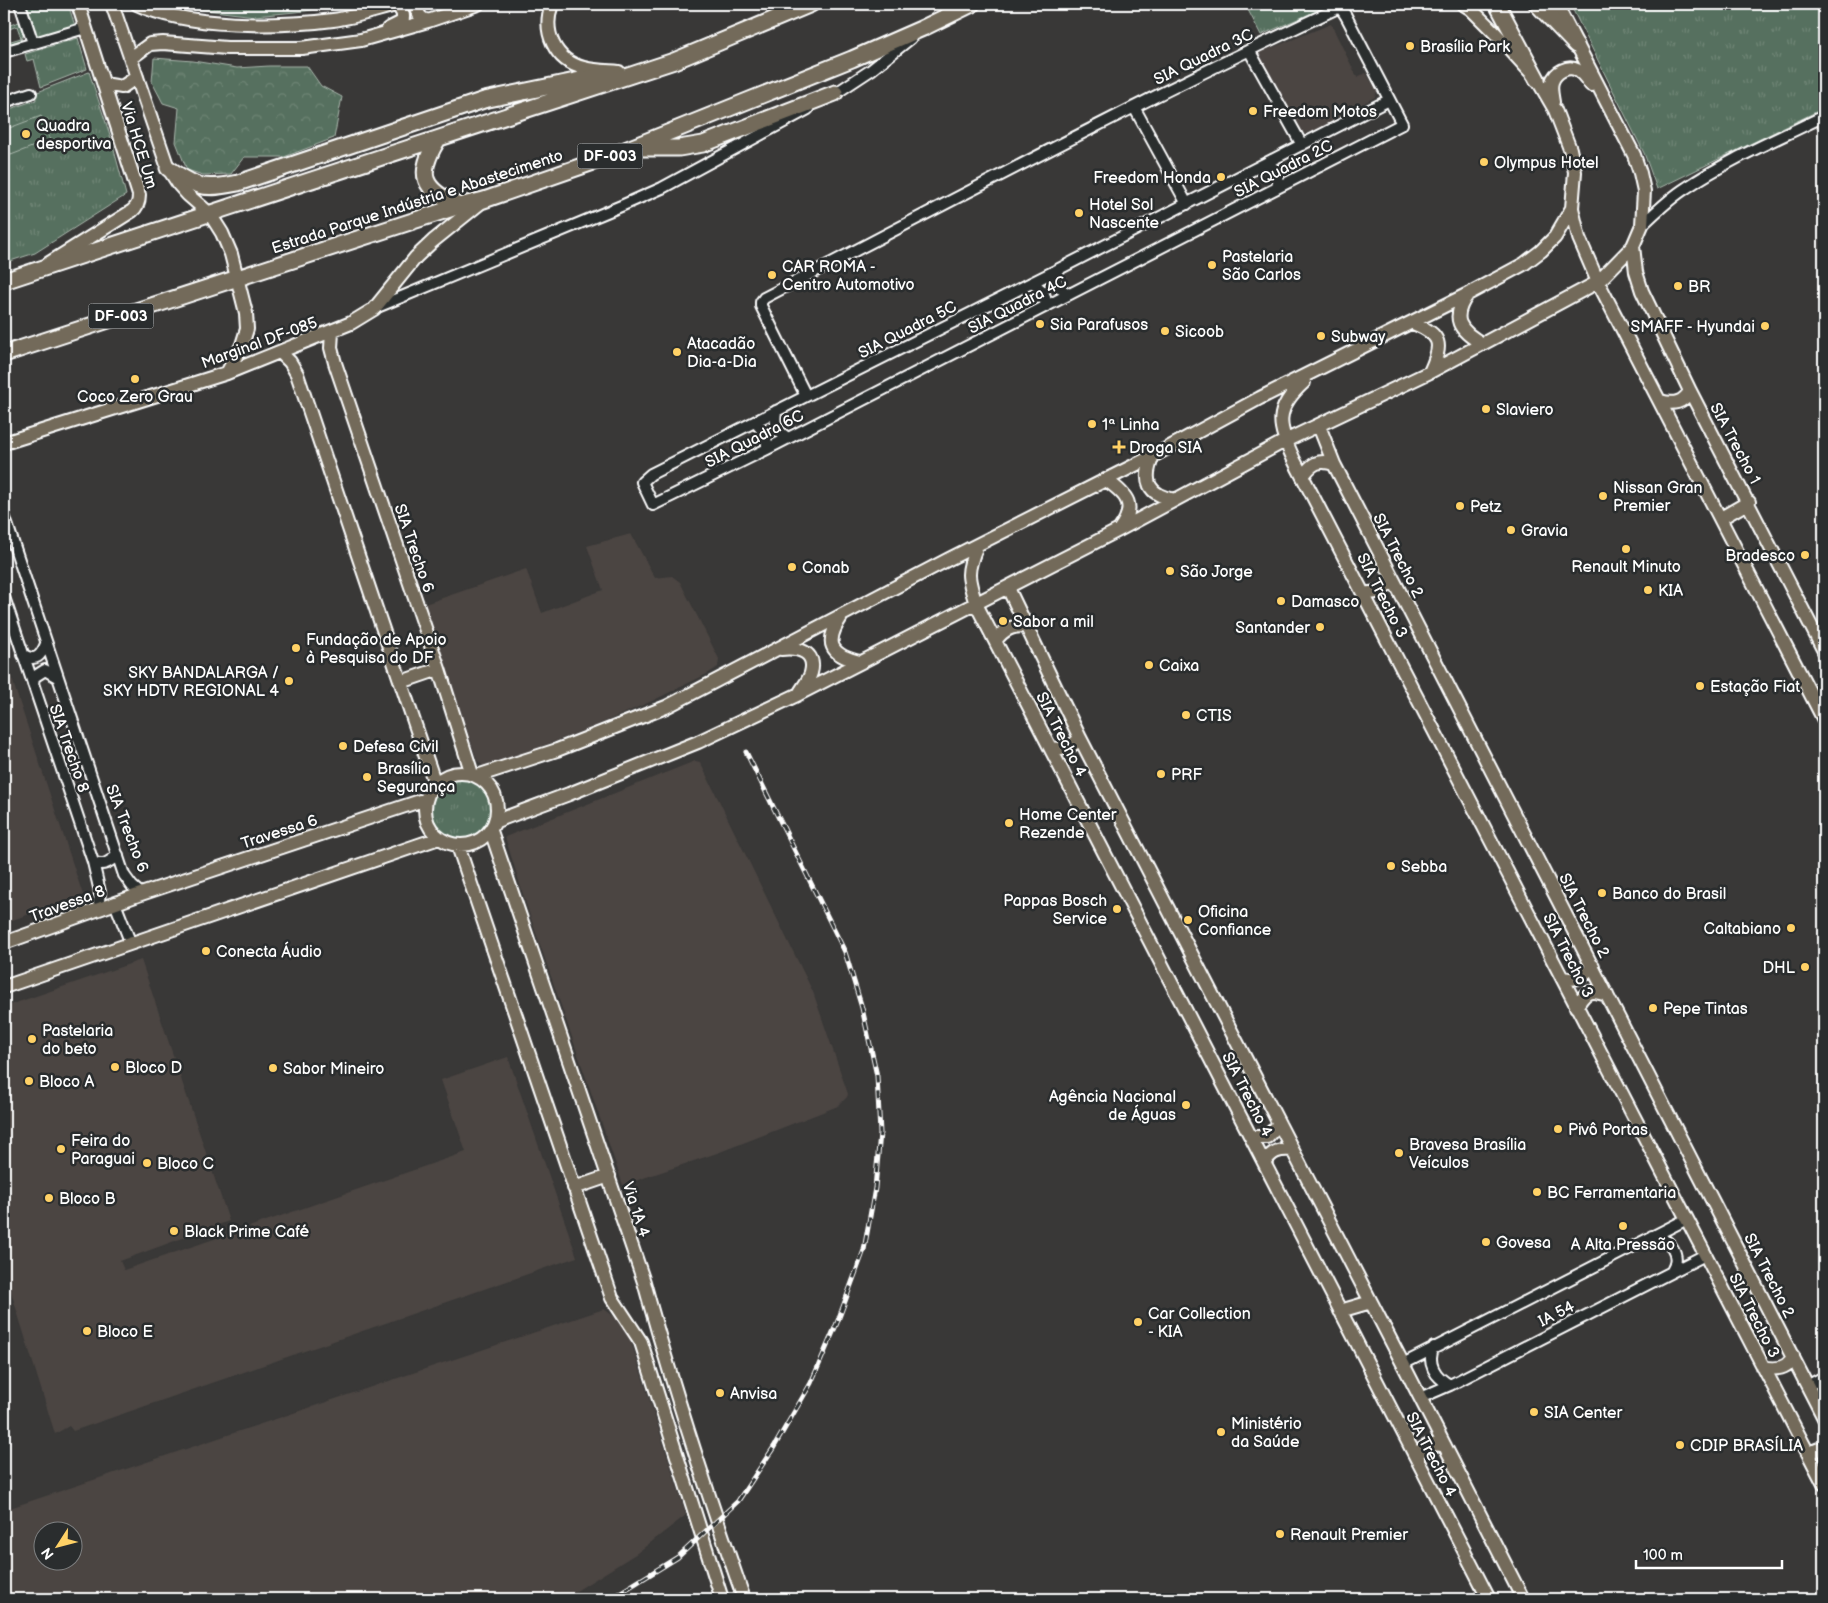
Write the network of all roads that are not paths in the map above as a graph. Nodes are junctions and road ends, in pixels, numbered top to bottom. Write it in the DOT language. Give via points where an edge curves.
graph roads {
  1 [pos="20,4"];
  2 [pos="78,4"];
  3 [pos="112,4"];
  4 [pos="137,4"];
  5 [pos="399,4"];
  6 [pos="421,4"];
  7 [pos="478,4"];
  8 [pos="552,4"];
  9 [pos="811,4"];
  10 [pos="972,4"];
  11 [pos="1463,4"];
  12 [pos="1497,4"];
  13 [pos="1538,4"];
  14 [pos="1556,4"];
  15 [pos="1343,8"];
  16 [pos="428,21"];
  17 [pos="85,28"];
  18 [pos="923,28"];
  19 [pos="360,40"];
  20 [pos="33,43"];
  21 [pos="1576,45"];
  22 [pos="1249,50"];
  23 [pos="4,52"];
  24 [pos="130,58"];
  25 [pos="674,61"];
  26 [pos="619,72"];
  27 [pos="137,77"];
  28 [pos="1537,79"];
  29 [pos="104,84"];
  30 [pos="31,93"];
  31 [pos="835,93"];
  32 [pos="1389,100"];
  33 [pos="4,102"];
  34 [pos="1134,107"];
  35 [pos="1555,110"];
  36 [pos="1612,116"];
  37 [pos="1824,116"];
  38 [pos="438,139"];
  39 [pos="1302,145"];
  40 [pos="630,148"];
  41 [pos="1267,163"];
  42 [pos="168,168"];
  43 [pos="1277,187"];
  44 [pos="484,200"];
  45 [pos="1187,204"];
  46 [pos="459,206"];
  47 [pos="1572,208"];
  48 [pos="210,214"];
  49 [pos="1642,225"];
  50 [pos="1179,239"];
  51 [pos="1633,246"];
  52 [pos="1057,270"];
  53 [pos="32,272"];
  54 [pos="238,278"];
  55 [pos="4,281"];
  56 [pos="1598,282"];
  57 [pos="1031,283"];
  58 [pos="1070,294"];
  59 [pos="1468,294"];
  60 [pos="1045,306"];
  61 [pos="374,309"];
  62 [pos="1413,323"];
  63 [pos="332,332"];
  64 [pos="1483,344"];
  65 [pos="280,352"];
  66 [pos="4,354"];
  67 [pos="1319,369"];
  68 [pos="1430,372"];
  69 [pos="226,373"];
  70 [pos="1690,391"];
  71 [pos="806,396"];
  72 [pos="868,396"];
  73 [pos="1660,401"];
  74 [pos="776,411"];
  75 [pos="755,422"];
  76 [pos="1319,426"];
  77 [pos="788,438"];
  78 [pos="1285,441"];
  79 [pos="4,443"];
  80 [pos="766,449"];
  81 [pos="1152,456"];
  82 [pos="1334,464"];
  83 [pos="1303,476"];
  84 [pos="1106,480"];
  85 [pos="1175,500"];
  86 [pos="1749,502"];
  87 [pos="653,505"];
  88 [pos="4,514"];
  89 [pos="1721,518"];
  90 [pos="1119,530"];
  91 [pos="977,545"];
  92 [pos="1393,579"];
  93 [pos="1008,588"];
  94 [pos="1363,593"];
  95 [pos="4,597"];
  96 [pos="976,604"];
  97 [pos="841,617"];
  98 [pos="1025,626"];
  99 [pos="996,640"];
  100 [pos="46,644"];
  101 [pos="777,649"];
  102 [pos="1824,651"];
  103 [pos="23,655"];
  104 [pos="860,662"];
  105 [pos="439,669"];
  106 [pos="57,677"];
  107 [pos="402,682"];
  108 [pos="33,684"];
  109 [pos="798,694"];
  110 [pos="1824,720"];
  111 [pos="1080,738"];
  112 [pos="1051,748"];
  113 [pos="474,775"];
  114 [pos="435,784"];
  115 [pos="426,799"];
  116 [pos="494,826"];
  117 [pos="438,838"];
  118 [pos="458,846"];
  119 [pos="118,855"];
  120 [pos="93,862"];
  121 [pos="141,894"];
  122 [pos="115,903"];
  123 [pos="98,909"];
  124 [pos="4,942"];
  125 [pos="131,944"];
  126 [pos="1592,966"];
  127 [pos="1562,978"];
  128 [pos="4,987"];
  129 [pos="1607,995"];
  130 [pos="1576,1006"];
  131 [pos="1279,1124"];
  132 [pos="1252,1137"];
  133 [pos="1292,1150"];
  134 [pos="1265,1162"];
  135 [pos="609,1176"];
  136 [pos="574,1188"];
  137 [pos="1687,1219"];
  138 [pos="1652,1236"];
  139 [pos="1705,1254"];
  140 [pos="1672,1271"];
  141 [pos="1371,1302"];
  142 [pos="1340,1311"];
  143 [pos="1434,1347"];
  144 [pos="1793,1356"];
  145 [pos="1403,1364"];
  146 [pos="1763,1367"];
  147 [pos="1824,1376"];
  148 [pos="1450,1385"];
  149 [pos="1809,1385"];
  150 [pos="1420,1398"];
  151 [pos="1824,1418"];
  152 [pos="1445,1446"];
  153 [pos="1824,1447"];
  154 [pos="1810,1455"];
  155 [pos="1418,1461"];
  156 [pos="1824,1484"];
  157 [pos="722,1599"];
  158 [pos="744,1599"];
  159 [pos="1489,1599"];
  160 [pos="1523,1599"];
  1 -- 20 [label="street"];
  2 -- 17 [label="main road, Via HCE Um"];
  3 -- 24 [label="main road, Via HCE Um"];
  4 -- 5 [label="main road" via="172,16 209,22 280,24 335,20"];
  5 -- 19 [label="main road" via="404,17 402,22"];
  6 -- 16 [label="main road" via="419,14"];
  7 -- 16 [label="main road"];
  8 -- 26 [label="main road" via="548,31 557,51 584,68"];
  9 -- 25 [label="highway"];
  10 -- 18 [label="highway, Estrada Parque Indústria e Abastecimento / DF-003"];
  11 -- 28 [label="main road"];
  12 -- 28 [label="highway"];
  13 -- 21 [label="highway"];
  14 -- 21 [label="main road"];
  15 -- 22 [label="street, SIA Quadra 3C"];
  15 -- 32 [label="street"];
  16 -- 19 [label="main road"];
  17 -- 20 [label="street"];
  17 -- 29 [label="main road, Via HCE Um"];
  18 -- 31 [label="street" via="871,70"];
  18 -- 40 [label="highway, Estrada Parque Indústria e Abastecimento / DF-003"];
  19 -- 24 [label="main road" via="302,48 150,44"];
  20 -- 23 [label="street"];
  21 -- 36 [label="main road"];
  22 -- 34 [label="street, SIA Quadra 3C"];
  22 -- 39 [label="street"];
  24 -- 27 [label="main road, Via HCE Um"];
  25 -- 26 [label="highway"];
  25 -- 38 [label="highway"];
  26 -- 42 [label="highway" via="484,100 238,183 202,186 188,182"];
  27 -- 29 [label="main road" via="122,87"];
  27 -- 42 [label="main road, Via HCE Um"];
  28 -- 35 [label="main road"];
  29 -- 53 [label="main road, Via HCE Um" via="139,202 132,211"];
  30 -- 33 [label="street"];
  31 -- 40 [label="highway" via="703,144 678,148"];
  31 -- 61 [label="street" via="662,188"];
  32 -- 39 [label="street"];
  32 -- 43 [label="street, SIA Quadra 2C" via="1402,124"];
  34 -- 45 [label="street"];
  34 -- 71 [label="street" via="764,298 761,306"];
  35 -- 36 [label="main road" via="1551,84 1554,77 1566,69 1576,69 1584,75"];
  35 -- 47 [label="main road" via="1575,172"];
  36 -- 49 [label="main road" via="1634,155 1640,173 1644,191"];
  37 -- 49 [label="street" via="1687,187"];
  38 -- 46 [label="highway" via="429,153 425,178 432,190"];
  38 -- 48 [label="highway"];
  39 -- 41 [label="street"];
  40 -- 44 [label="highway, Estrada Parque Indústria e Abastecimento / DF-003"];
  41 -- 43 [label="street" via="1276,169 1279,176"];
  41 -- 45 [label="street"];
  42 -- 48 [label="main road, Via HCE Um" via="179,185"];
  43 -- 50 [label="street, SIA Quadra 2C"];
  44 -- 46 [label="highway, Estrada Parque Indústria e Abastecimento / DF-003"];
  44 -- 61 [label="main road, Marginal DF-085" via="416,257"];
  45 -- 52 [label="street, SIA Quadra 5C"];
  46 -- 54 [label="highway, Estrada Parque Indústria e Abastecimento / DF-003"];
  47 -- 56 [label="main road" via="1579,238"];
  47 -- 59 [label="main road" via="1542,252"];
  48 -- 53 [label="highway"];
  48 -- 54 [label="main road, Via HCE Um" via="222,233"];
  49 -- 51 [label="main road"];
  50 -- 58 [label="street, SIA Quadra 4C"];
  51 -- 56 [label="main road"];
  51 -- 70 [label="main road, SIA Trecho 1" via="1641,289"];
  52 -- 57 [label="street, SIA Quadra 5C"];
  52 -- 58 [label="street" via="1058,286"];
  53 -- 55 [label="highway"];
  54 -- 66 [label="highway, Estrada Parque Indústria e Abastecimento / DF-003"];
  54 -- 69 [label="main road, Via HCE Um" via="247,329"];
  56 -- 64 [label="main road"];
  56 -- 73 [label="main road"];
  57 -- 60 [label="street" via="1043,291"];
  57 -- 71 [label="street, SIA Quadra 5C"];
  58 -- 60 [label="street, SIA Quadra 4C"];
  59 -- 62 [label="main road"];
  59 -- 64 [label="main road" via="1460,306 1459,323 1467,335"];
  60 -- 72 [label="street, SIA Quadra 4C"];
  61 -- 63 [label="main road, Marginal DF-085"];
  62 -- 67 [label="main road"];
  62 -- 68 [label="main road" via="1428,329 1438,341 1438,355"];
  63 -- 65 [label="main road, Marginal DF-085"];
  63 -- 105 [label="main road, SIA Trecho 6" via="330,348 334,363"];
  64 -- 68 [label="main road"];
  65 -- 69 [label="main road, Marginal DF-085"];
  65 -- 107 [label="main road" via="297,374"];
  67 -- 78 [label="main road, SIA Trecho 3" via="1284,403 1281,415"];
  67 -- 81 [label="main road"];
  68 -- 76 [label="main road"];
  69 -- 79 [label="main road, Marginal DF-085"];
  70 -- 73 [label="main road" via="1680,402"];
  70 -- 86 [label="main road, SIA Trecho 1"];
  71 -- 74 [label="street, SIA Quadra 5C"];
  72 -- 77 [label="street, SIA Quadra 6C"];
  73 -- 89 [label="main road"];
  74 -- 75 [label="street, SIA Quadra 5C"];
  74 -- 77 [label="street" via="776,428"];
  75 -- 80 [label="street" via="765,434"];
  75 -- 87 [label="street, SIA Quadra 5C" via="651,474 642,482"];
  76 -- 78 [label="main road"];
  76 -- 82 [label="main road, SIA Trecho 2"];
  77 -- 80 [label="street, SIA Quadra 6C"];
  78 -- 83 [label="main road, SIA Trecho 3"];
  78 -- 85 [label="main road"];
  80 -- 87 [label="street, SIA Quadra 6C"];
  81 -- 84 [label="main road"];
  81 -- 85 [label="main road" via="1147,476 1149,486 1164,498"];
  82 -- 83 [label="main road" via="1316,462"];
  82 -- 92 [label="main road, SIA Trecho 2"];
  83 -- 94 [label="main road, SIA Trecho 3"];
  84 -- 90 [label="main road" via="1124,495 1129,504 1126,522"];
  84 -- 91 [label="main road"];
  85 -- 90 [label="main road"];
  86 -- 89 [label="main road"];
  86 -- 102 [label="main road, SIA Trecho 1"];
  88 -- 100 [label="street, SIA Trecho 6"];
  89 -- 110 [label="main road"];
  90 -- 93 [label="main road"];
  91 -- 96 [label="main road, SIA Trecho 4" via="968,571"];
  91 -- 97 [label="main road"];
  92 -- 94 [label="main road" via="1380,592"];
  92 -- 126 [label="main road, SIA Trecho 2"];
  93 -- 96 [label="main road"];
  93 -- 98 [label="main road"];
  94 -- 127 [label="main road, SIA Trecho 3"];
  95 -- 103 [label="street, SIA Trecho 8"];
  96 -- 99 [label="main road, SIA Trecho 4"];
  96 -- 104 [label="main road"];
  97 -- 101 [label="main road"];
  97 -- 104 [label="main road" via="831,634 831,642 840,655"];
  98 -- 99 [label="main road" via="1008,629"];
  98 -- 111 [label="main road"];
  99 -- 112 [label="main road, SIA Trecho 4"];
  100 -- 103 [label="street" via="42,654 36,658"];
  100 -- 106 [label="street, SIA Trecho 6"];
  101 -- 109 [label="main road" via="802,649 809,655 811,673"];
  101 -- 113 [label="main road" via="666,707 557,750"];
  103 -- 108 [label="street, SIA Trecho 8"];
  104 -- 109 [label="main road"];
  105 -- 107 [label="main road"];
  105 -- 113 [label="main road, SIA Trecho 6"];
  106 -- 108 [label="street" via="45,670 34,677"];
  106 -- 119 [label="street, SIA Trecho 6"];
  107 -- 114 [label="main road"];
  108 -- 120 [label="street, SIA Trecho 8"];
  109 -- 116 [label="main road" via="698,742"];
  111 -- 112 [label="main road" via="1066,749"];
  111 -- 131 [label="main road"];
  112 -- 132 [label="main road, SIA Trecho 4"];
  113 -- 114 [label="main road" via="452,774"];
  113 -- 116 [label="main road" via="488,784 495,795 498,808"];
  114 -- 115 [label="main road"];
  115 -- 117 [label="main road" via="426,820"];
  115 -- 121 [label="main road, Travessa 6"];
  116 -- 118 [label="main road" via="482,840"];
  116 -- 135 [label="main road, Via 1A 4"];
  117 -- 118 [label="main road"];
  117 -- 125 [label="main road"];
  118 -- 136 [label="main road"];
  119 -- 120 [label="street" via="102,865"];
  119 -- 121 [label="street, SIA Trecho 6" via="124,875"];
  120 -- 123 [label="street, SIA Trecho 8" via="100,892"];
  121 -- 122 [label="main road, Travessa 8"];
  122 -- 123 [label="main road, Travessa 8"];
  122 -- 125 [label="street"];
  123 -- 124 [label="main road, Travessa 8"];
  125 -- 128 [label="main road"];
  126 -- 127 [label="main road" via="1580,978"];
  126 -- 129 [label="main road, SIA Trecho 2"];
  127 -- 130 [label="main road, SIA Trecho 3"];
  129 -- 130 [label="main road" via="1588,992"];
  129 -- 144 [label="main road, SIA Trecho 2"];
  130 -- 137 [label="main road, SIA Trecho 3"];
  131 -- 132 [label="main road" via="1267,1137"];
  131 -- 133 [label="main road"];
  132 -- 134 [label="main road, SIA Trecho 4"];
  133 -- 134 [label="main road" via="1275,1151"];
  133 -- 141 [label="main road"];
  134 -- 142 [label="main road, SIA Trecho 4"];
  135 -- 136 [label="main road"];
  135 -- 158 [label="main road, Via 1A 4"];
  136 -- 157 [label="main road" via="612,1298 644,1351"];
  137 -- 138 [label="street, IA 54"];
  137 -- 139 [label="main road, SIA Trecho 3"];
  138 -- 140 [label="street" via="1661,1237 1673,1250 1677,1264"];
  138 -- 143 [label="street, IA 54"];
  139 -- 140 [label="street, IA 54"];
  139 -- 146 [label="main road, SIA Trecho 3"];
  140 -- 148 [label="street, IA 54"];
  141 -- 142 [label="main road"];
  141 -- 145 [label="main road"];
  142 -- 155 [label="main road, SIA Trecho 4"];
  143 -- 145 [label="street, IA 54"];
  143 -- 148 [label="street" via="1430,1353 1433,1368 1437,1376"];
  144 -- 146 [label="main road" via="1783,1368"];
  144 -- 149 [label="main road, SIA Trecho 2"];
  145 -- 150 [label="main road"];
  146 -- 154 [label="main road, SIA Trecho 3"];
  147 -- 149 [label="street"];
  148 -- 150 [label="street, IA 54"];
  149 -- 151 [label="main road, SIA Trecho 2"];
  150 -- 152 [label="main road"];
  152 -- 155 [label="main road" via="1426,1446 1418,1454"];
  152 -- 160 [label="main road"];
  153 -- 154 [label="main road"];
  154 -- 156 [label="main road, SIA Trecho 3"];
  155 -- 159 [label="main road, SIA Trecho 4"];
}
